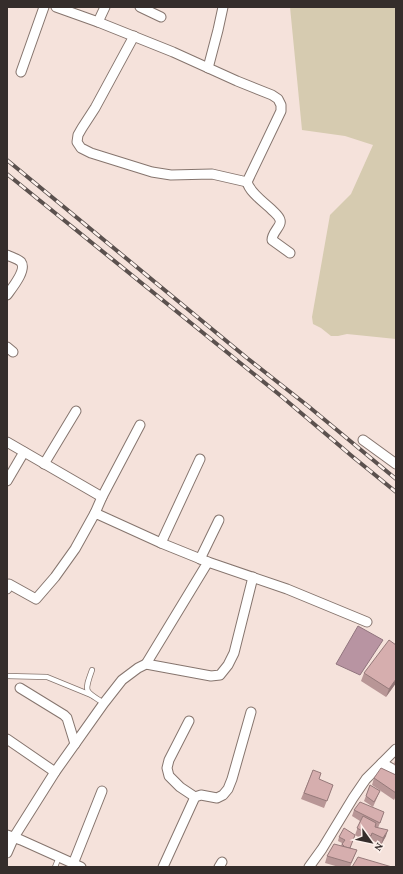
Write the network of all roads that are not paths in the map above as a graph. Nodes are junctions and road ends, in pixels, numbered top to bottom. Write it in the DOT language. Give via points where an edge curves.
graph roads {
  1 [pos="44,7"];
  2 [pos="56,7"];
  3 [pos="105,7"];
  4 [pos="140,7"];
  5 [pos="223,7"];
  6 [pos="161,17"];
  7 [pos="98,22"];
  8 [pos="134,36"];
  9 [pos="208,68"];
  10 [pos="22,72"];
  11 [pos="247,182"];
  12 [pos="290,253"];
  13 [pos="7,255"];
  14 [pos="7,295"];
  15 [pos="76,411"];
  16 [pos="140,425"];
  17 [pos="363,440"];
  18 [pos="7,442"];
  19 [pos="24,452"];
  20 [pos="200,459"];
  21 [pos="44,464"];
  22 [pos="396,464"];
  23 [pos="7,481"];
  24 [pos="102,497"];
  25 [pos="95,513"];
  26 [pos="219,520"];
  27 [pos="161,543"];
  28 [pos="204,560"];
  29 [pos="252,577"];
  30 [pos="8,585"];
  31 [pos="366,622"];
  32 [pos="146,664"];
  33 [pos="92,670"];
  34 [pos="7,676"];
  35 [pos="20,688"];
  36 [pos="91,695"];
  37 [pos="104,703"];
  38 [pos="251,712"];
  39 [pos="189,722"];
  40 [pos="7,739"];
  41 [pos="75,744"];
  42 [pos="396,749"];
  43 [pos="382,763"];
  44 [pos="396,771"];
  45 [pos="55,772"];
  46 [pos="102,792"];
  47 [pos="195,797"];
  48 [pos="10,836"];
  49 [pos="7,853"];
  50 [pos="59,857"];
  51 [pos="77,865"];
  52 [pos="54,867"];
  53 [pos="163,867"];
  54 [pos="309,867"];
  1 -- 10 [label="street"];
  2 -- 7 [label="street"];
  3 -- 7 [label="street"];
  4 -- 6 [label="street"];
  5 -- 9 [label="street"];
  7 -- 8 [label="street"];
  8 -- 9 [label="street"];
  8 -- 11 [label="street" via="78,135 77,142 81,148 152,172 171,175 212,174"];
  9 -- 11 [label="street" via="272,95 281,105 281,111"];
  11 -- 12 [label="street" via="254,194 278,215 280,223 272,240"];
  13 -- 14 [label="street" via="18,260 23,269"];
  15 -- 21 [label="street"];
  16 -- 24 [label="street"];
  17 -- 22 [label="street"];
  18 -- 19 [label="street"];
  19 -- 21 [label="street"];
  19 -- 23 [label="street"];
  20 -- 27 [label="street"];
  21 -- 24 [label="street"];
  24 -- 25 [label="street"];
  25 -- 27 [label="street"];
  25 -- 30 [label="street" via="75,549 36,600"];
  26 -- 28 [label="street"];
  27 -- 28 [label="street"];
  28 -- 29 [label="street"];
  28 -- 32 [label="street"];
  29 -- 31 [label="street"];
  29 -- 32 [label="street" via="234,653 220,675 211,676"];
  32 -- 37 [label="street" via="122,680"];
  33 -- 36 [label="lane" via="86,686"];
  34 -- 36 [label="lane" via="47,677"];
  35 -- 41 [label="street" via="67,718"];
  36 -- 37 [label="lane"];
  37 -- 41 [label="street"];
  38 -- 47 [label="street" via="228,789 217,798 201,795"];
  39 -- 47 [label="street" via="167,768 169,776"];
  40 -- 45 [label="street"];
  41 -- 45 [label="street"];
  42 -- 43 [label="street"];
  43 -- 44 [label="street"];
  43 -- 54 [label="street" via="366,779"];
  45 -- 48 [label="street"];
  46 -- 51 [label="street"];
  47 -- 53 [label="street"];
  48 -- 49 [label="street"];
  48 -- 50 [label="street"];
  50 -- 51 [label="street"];
  50 -- 52 [label="lane"];
}
